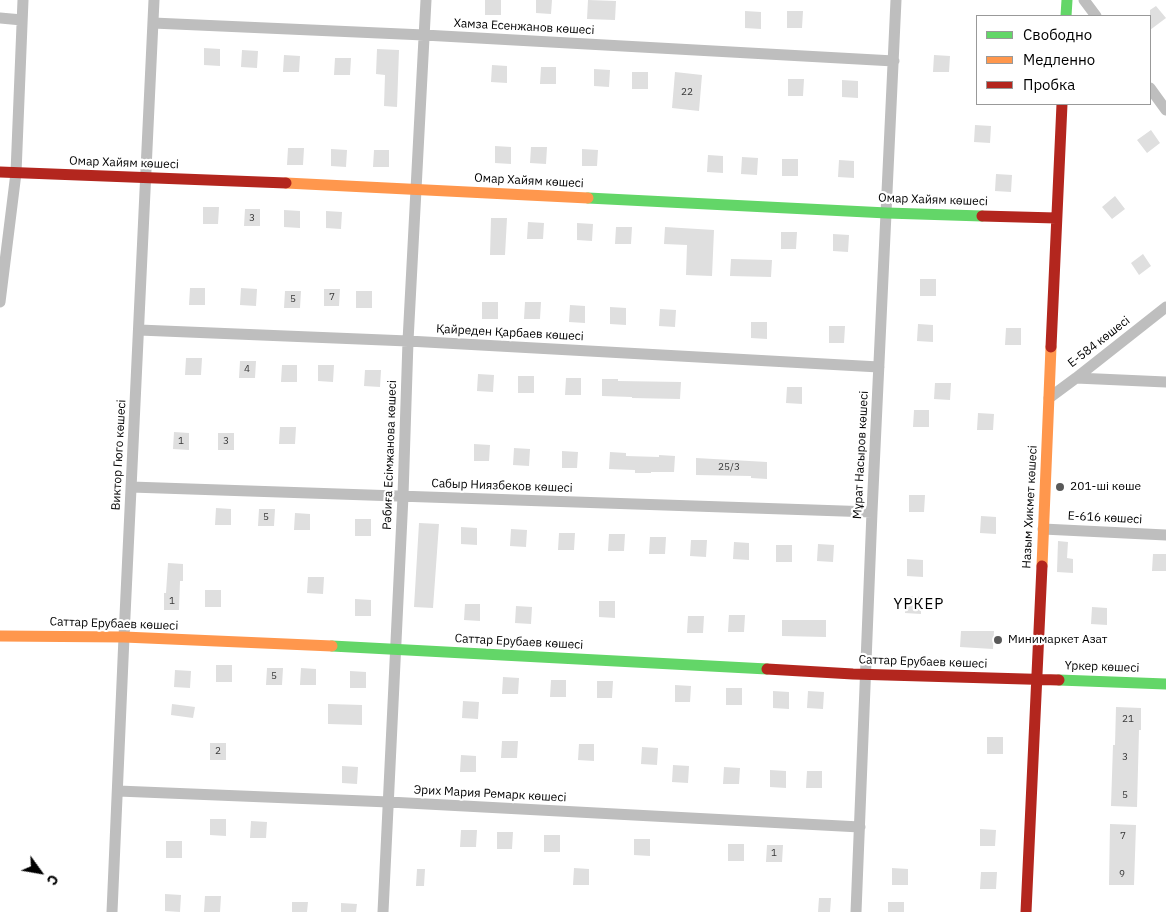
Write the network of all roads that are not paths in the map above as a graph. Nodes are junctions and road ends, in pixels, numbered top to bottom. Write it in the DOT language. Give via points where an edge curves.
graph roads {
  1 [pos="23,0"];
  2 [pos="154,0"];
  3 [pos="426,0"];
  4 [pos="896,0"];
  5 [pos="1067,0"];
  6 [pos="1084,0"];
  7 [pos="1066,15"];
  8 [pos="1095,15"];
  9 [pos="0,18"];
  10 [pos="22,20"];
  11 [pos="153,23"];
  12 [pos="424,35"];
  13 [pos="894,61"];
  14 [pos="1151,89"];
  15 [pos="1062,105"];
  16 [pos="1166,110"];
  17 [pos="0,172"];
  18 [pos="16,173"];
  19 [pos="146,177"];
  20 [pos="417,189"];
  21 [pos="886,213"];
  22 [pos="1056,218"];
  23 [pos="0,302"];
  24 [pos="1166,307"];
  25 [pos="139,330"];
  26 [pos="408,341"];
  27 [pos="879,367"];
  28 [pos="1076,378"];
  29 [pos="1166,382"];
  30 [pos="1049,398"];
  31 [pos="131,487"];
  32 [pos="403,496"];
  33 [pos="872,512"];
  34 [pos="1043,529"];
  35 [pos="1166,535"];
  36 [pos="0,636"];
  37 [pos="124,638"];
  38 [pos="396,649"];
  39 [pos="866,674"];
  40 [pos="1036,679"];
  41 [pos="1166,684"];
  42 [pos="118,791"];
  43 [pos="389,802"];
  44 [pos="860,827"];
  45 [pos="112,912"];
  46 [pos="383,912"];
  47 [pos="856,912"];
  48 [pos="1026,912"];
  1 -- 10 [label="street"];
  2 -- 11 [label="street, Виктор Гюго көшесі"];
  3 -- 12 [label="street, Рәбиға Есімжанова көшесі"];
  4 -- 13 [label="street, Мұрат Насыров көшесі"];
  5 -- 7 [label="street"];
  6 -- 8 [label="street"];
  9 -- 10 [label="street"];
  10 -- 18 [label="street"];
  11 -- 12 [label="street, Хамза Есенжанов көшесі"];
  11 -- 19 [label="street, Виктор Гюго көшесі"];
  12 -- 13 [label="street, Хамза Есенжанов көшесі"];
  12 -- 20 [label="street, Рәбиға Есімжанова көшесі"];
  13 -- 21 [label="street, Мұрат Насыров көшесі"];
  14 -- 16 [label="street"];
  15 -- 22 [label="street, Назым Хикмет көшесі"];
  17 -- 18 [label="street, Омар Хайям көшесі"];
  18 -- 19 [label="street, Омар Хайям көшесі"];
  18 -- 23 [label="street"];
  19 -- 20 [label="street, Омар Хайям көшесі"];
  19 -- 25 [label="street, Виктор Гюго көшесі"];
  20 -- 21 [label="street, Омар Хайям көшесі"];
  20 -- 26 [label="street, Рәбиға Есімжанова көшесі"];
  21 -- 22 [label="street, Омар Хайям көшесі"];
  21 -- 27 [label="street, Мұрат Насыров көшесі"];
  22 -- 30 [label="street, Назым Хикмет көшесі"];
  24 -- 28 [label="street, Е-584 көшесі"];
  25 -- 26 [label="street, Қайреден Қарбаев көшесі"];
  25 -- 31 [label="street, Виктор Гюго көшесі"];
  26 -- 27 [label="street, Қайреден Қарбаев көшесі"];
  26 -- 32 [label="street, Рәбиға Есімжанова көшесі"];
  27 -- 33 [label="street, Мұрат Насыров көшесі"];
  28 -- 29 [label="street"];
  28 -- 30 [label="street, Е-584 көшесі"];
  30 -- 34 [label="street, Назым Хикмет көшесі"];
  31 -- 32 [label="street, Сабыр Ниязбеков көшесі"];
  31 -- 37 [label="street, Виктор Гюго көшесі"];
  32 -- 33 [label="street, Сабыр Ниязбеков көшесі"];
  32 -- 38 [label="street, Рәбиға Есімжанова көшесі"];
  33 -- 39 [label="street, Мұрат Насыров көшесі"];
  34 -- 35 [label="street, Е-616 көшесі"];
  34 -- 40 [label="street, Назым Хикмет көшесі"];
  36 -- 37 [label="street, Саттар Ерубаев көшесі"];
  37 -- 38 [label="street, Саттар Ерубаев көшесі"];
  37 -- 42 [label="street, Виктор Гюго көшесі"];
  38 -- 39 [label="street, Саттар Ерубаев көшесі"];
  38 -- 43 [label="street, Рәбиға Есімжанова көшесі"];
  39 -- 40 [label="street, Саттар Ерубаев көшесі"];
  39 -- 44 [label="street, Мұрат Насыров көшесі"];
  40 -- 41 [label="street, Үркер көшесі"];
  40 -- 48 [label="street, Назым Хикмет көшесі"];
  42 -- 43 [label="street, Эрих Мария Ремарк көшесі"];
  42 -- 45 [label="street, Виктор Гюго көшесі"];
  43 -- 44 [label="street, Эрих Мария Ремарк көшесі"];
  43 -- 46 [label="street, Рәбиға Есімжанова көшесі"];
  44 -- 47 [label="street, Мұрат Насыров көшесі"];
}
